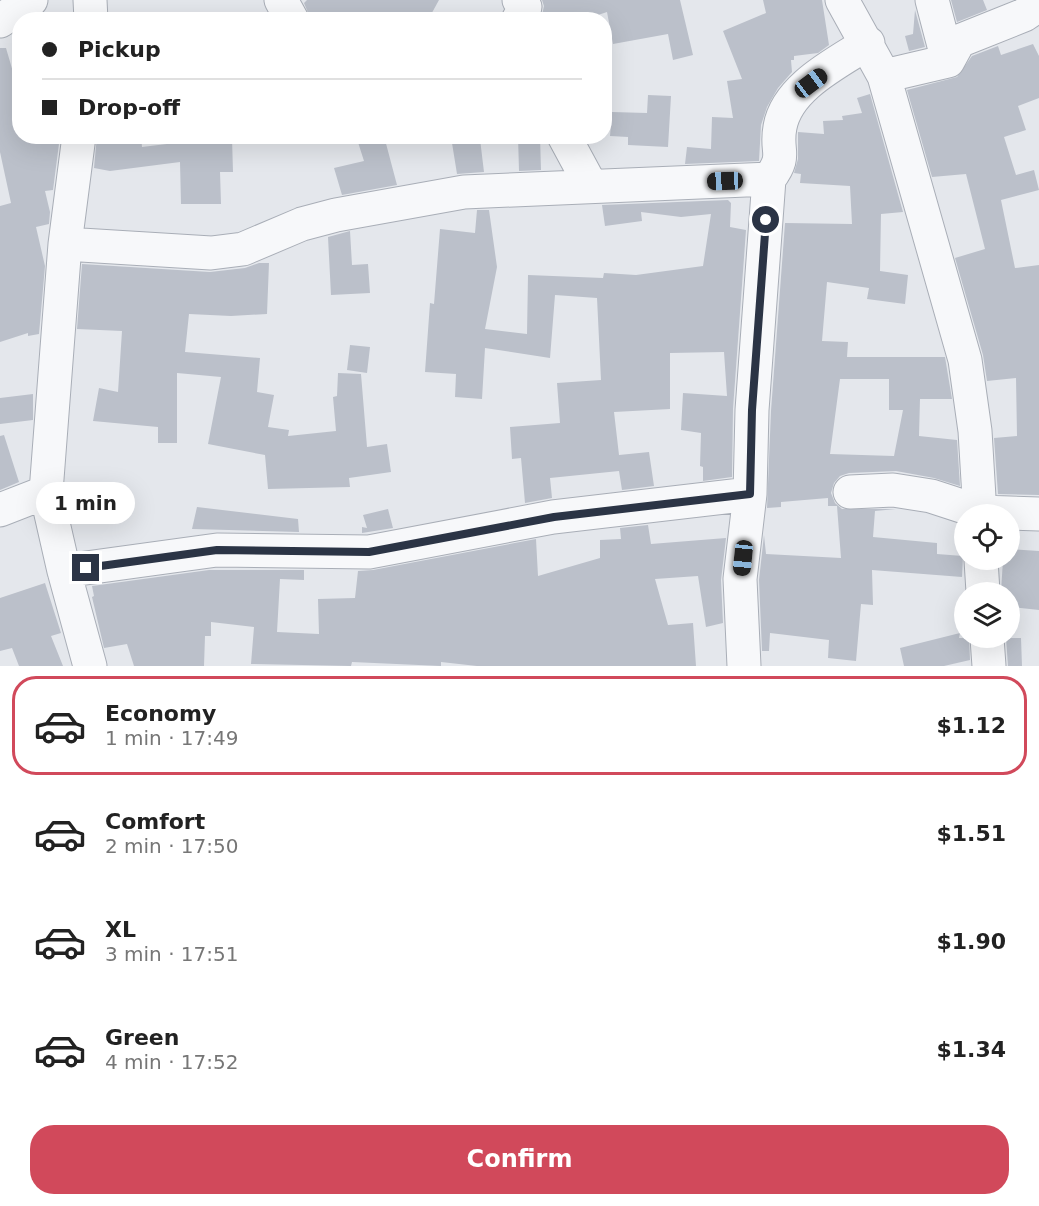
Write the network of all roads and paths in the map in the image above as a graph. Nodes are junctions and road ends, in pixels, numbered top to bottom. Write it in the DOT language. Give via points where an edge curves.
graph roads {
  1 [pos="31,0"];
  2 [pos="842,0"];
  3 [pos="932,0"];
  4 [pos="1039,5"];
  5 [pos="13,12"];
  6 [pos="868,43"];
  7 [pos="948,61"];
  8 [pos="884,76"];
  9 [pos="78,144"];
  10 [pos="568,144"];
  11 [pos="769,179"];
  12 [pos="591,186"];
  13 [pos="65,244"];
  14 [pos="46,492"];
  15 [pos="850,492"];
  16 [pos="750,494"];
  17 [pos="954,504"];
  18 [pos="979,504"];
  19 [pos="0,510"];
  20 [pos="1020,514"];
  21 [pos="1039,514"];
  22 [pos="64,571"];
  23 [pos="988,648"];
  24 [pos="90,666"];
  25 [pos="744,666"];
  26 [pos="989,666"];
  1 -- 5 [label="street"];
  2 -- 6 [label="street"];
  3 -- 7 [label="street"];
  4 -- 7 [label="street" via="959,41"];
  6 -- 8 [label="street"];
  6 -- 11 [label="street" via="798,93 787,107 780,127 780,164"];
  7 -- 8 [label="street"];
  8 -- 18 [label="street" via="965,360"];
  9 -- 13 [label="street"];
  10 -- 12 [label="street"];
  11 -- 12 [label="street"];
  11 -- 16 [label="street" via="752,410"];
  12 -- 13 [label="street" via="464,192 336,215 302,224 243,249 211,253"];
  13 -- 14 [label="street"];
  14 -- 19 [label="street"];
  14 -- 22 [label="street"];
  15 -- 17 [label="street" via="893,490"];
  16 -- 22 [label="street" via="554,517 369,552 217,550"];
  16 -- 25 [label="street" via="740,579"];
  20 -- 21 [label="street"];
  22 -- 24 [label="street"];
  23 -- 26 [label="street"];
}
